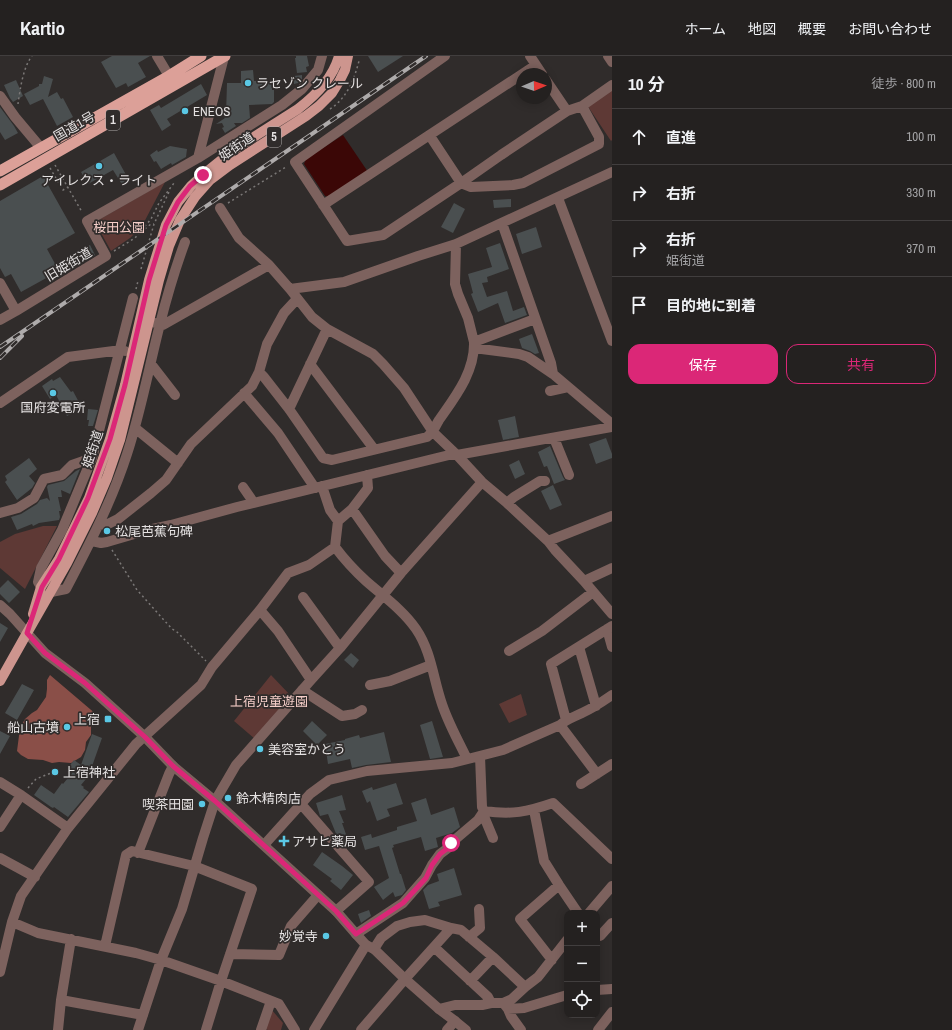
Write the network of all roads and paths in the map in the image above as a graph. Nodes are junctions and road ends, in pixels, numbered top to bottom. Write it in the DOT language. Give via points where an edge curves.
graph roads {
  1 [pos="32,56"];
  2 [pos="158,56"];
  3 [pos="202,56"];
  4 [pos="224,56"];
  5 [pos="322,56"];
  6 [pos="339,56"];
  7 [pos="348,56"];
  8 [pos="445,56"];
  9 [pos="608,56"];
  10 [pos="533,60"];
  11 [pos="612,62"];
  12 [pos="340,68"];
  13 [pos="169,76"];
  14 [pos="612,85"];
  15 [pos="552,89"];
  16 [pos="0,96"];
  17 [pos="582,106"];
  18 [pos="567,111"];
  19 [pos="15,117"];
  20 [pos="430,136"];
  21 [pos="41,148"];
  22 [pos="198,158"];
  23 [pos="54,162"];
  24 [pos="295,162"];
  25 [pos="50,168"];
  26 [pos="0,170"];
  27 [pos="612,172"];
  28 [pos="461,183"];
  29 [pos="174,184"];
  30 [pos="0,185"];
  31 [pos="68,187"];
  32 [pos="170,189"];
  33 [pos="558,198"];
  34 [pos="323,205"];
  35 [pos="220,208"];
  36 [pos="87,221"];
  37 [pos="502,223"];
  38 [pos="154,224"];
  39 [pos="135,238"];
  40 [pos="185,242"];
  41 [pos="456,244"];
  42 [pos="146,254"];
  43 [pos="106,256"];
  44 [pos="269,265"];
  45 [pos="0,282"];
  46 [pos="290,289"];
  47 [pos="133,298"];
  48 [pos="297,299"];
  49 [pos="16,311"];
  50 [pos="129,317"];
  51 [pos="535,319"];
  52 [pos="0,320"];
  53 [pos="160,324"];
  54 [pos="327,329"];
  55 [pos="612,341"];
  56 [pos="474,345"];
  57 [pos="121,350"];
  58 [pos="152,360"];
  59 [pos="310,364"];
  60 [pos="259,372"];
  61 [pos="553,374"];
  62 [pos="568,388"];
  63 [pos="550,390"];
  64 [pos="244,393"];
  65 [pos="175,394"];
  66 [pos="0,403"];
  67 [pos="289,409"];
  68 [pos="612,426"];
  69 [pos="135,428"];
  70 [pos="433,432"];
  71 [pos="554,438"];
  72 [pos="374,449"];
  73 [pos="457,455"];
  74 [pos="92,458"];
  75 [pos="178,463"];
  76 [pos="367,475"];
  77 [pos="569,475"];
  78 [pos="545,480"];
  79 [pos="482,482"];
  80 [pos="243,487"];
  81 [pos="318,487"];
  82 [pos="254,503"];
  83 [pos="506,503"];
  84 [pos="352,509"];
  85 [pos="0,513"];
  86 [pos="612,516"];
  87 [pos="338,521"];
  88 [pos="100,526"];
  89 [pos="548,541"];
  90 [pos="92,542"];
  91 [pos="107,542"];
  92 [pos="335,547"];
  93 [pos="612,568"];
  94 [pos="401,574"];
  95 [pos="584,581"];
  96 [pos="46,590"];
  97 [pos="593,592"];
  98 [pos="383,595"];
  99 [pos="303,597"];
  100 [pos="0,605"];
  101 [pos="260,610"];
  102 [pos="612,614"];
  103 [pos="610,627"];
  104 [pos="27,633"];
  105 [pos="579,647"];
  106 [pos="612,647"];
  107 [pos="340,648"];
  108 [pos="509,650"];
  109 [pos="431,665"];
  110 [pos="212,667"];
  111 [pos="311,680"];
  112 [pos="0,681"];
  113 [pos="370,685"];
  114 [pos="302,690"];
  115 [pos="610,701"];
  116 [pos="596,706"];
  117 [pos="362,710"];
  118 [pos="563,722"];
  119 [pos="145,737"];
  120 [pos="480,756"];
  121 [pos="467,759"];
  122 [pos="612,764"];
  123 [pos="173,766"];
  124 [pos="51,773"];
  125 [pos="597,774"];
  126 [pos="0,782"];
  127 [pos="581,784"];
  128 [pos="21,795"];
  129 [pos="215,801"];
  130 [pos="301,804"];
  131 [pos="534,810"];
  132 [pos="483,812"];
  133 [pos="0,827"];
  134 [pos="68,828"];
  135 [pos="494,838"];
  136 [pos="264,845"];
  137 [pos="138,853"];
  138 [pos="0,858"];
  139 [pos="612,858"];
  140 [pos="194,866"];
  141 [pos="35,877"];
  142 [pos="559,886"];
  143 [pos="612,886"];
  144 [pos="318,895"];
  145 [pos="479,908"];
  146 [pos="576,910"];
  147 [pos="592,910"];
  148 [pos="336,911"];
  149 [pos="12,922"];
  150 [pos="612,923"];
  151 [pos="451,928"];
  152 [pos="356,934"];
  153 [pos="600,936"];
  154 [pos="470,937"];
  155 [pos="71,939"];
  156 [pos="564,944"];
  157 [pos="105,946"];
  158 [pos="370,947"];
  159 [pos="434,947"];
  160 [pos="230,954"];
  161 [pos="493,956"];
  162 [pos="162,960"];
  163 [pos="552,960"];
  164 [pos="0,972"];
  165 [pos="405,979"];
  166 [pos="221,981"];
  167 [pos="470,981"];
  168 [pos="525,987"];
  169 [pos="612,989"];
  170 [pos="600,990"];
  171 [pos="564,996"];
  172 [pos="60,1000"];
  173 [pos="271,1001"];
  174 [pos="492,1003"];
  175 [pos="505,1006"];
  176 [pos="439,1009"];
  177 [pos="612,1012"];
  178 [pos="143,1015"];
  179 [pos="455,1021"];
  180 [pos="58,1030"];
  181 [pos="138,1030"];
  182 [pos="206,1030"];
  183 [pos="260,1030"];
  184 [pos="296,1030"];
  185 [pos="314,1030"];
  186 [pos="361,1030"];
  187 [pos="447,1030"];
  188 [pos="466,1030"];
  189 [pos="521,1030"];
  190 [pos="598,1030"];
  1 -- 19 [label="path" via="21,83"];
  2 -- 13 [label="street"];
  3 -- 13 [label="highway, 国道1号 / 1"];
  4 -- 22 [label="street"];
  4 -- 30 [label="highway, 国道1号 / 1"];
  5 -- 22 [label="street" via="318,70 302,89 282,105"];
  6 -- 12 [label="main road, 姫街道 / 5"];
  7 -- 12 [label="main road, 姫街道 / 5"];
  8 -- 24 [label="street"];
  9 -- 11 [label="street"];
  10 -- 20 [label="street"];
  12 -- 96 [label="main road, 姫街道 / 5" via="340,80 319,106 210,180 194,197 180,220 159,280 120,440 92,513"];
  13 -- 21 [label="highway, 国道1号 / 1"];
  14 -- 17 [label="street"];
  15 -- 18 [label="street"];
  16 -- 19 [label="street"];
  17 -- 18 [label="street"];
  17 -- 28 [label="street" via="599,137 599,144 513,185 471,187"];
  18 -- 28 [label="street"];
  19 -- 21 [label="street"];
  20 -- 28 [label="street"];
  20 -- 34 [label="street"];
  21 -- 26 [label="highway, 国道1号 / 1"];
  22 -- 36 [label="street"];
  23 -- 31 [label="path"];
  24 -- 34 [label="street"];
  24 -- 35 [label="path"];
  25 -- 31 [label="path" via="63,190"];
  27 -- 33 [label="street"];
  28 -- 34 [label="street" via="383,235 347,241"];
  29 -- 32 [label="path"];
  31 -- 36 [label="path"];
  32 -- 38 [label="path"];
  32 -- 39 [label="path" via="159,203 151,220"];
  33 -- 37 [label="street"];
  33 -- 55 [label="street"];
  35 -- 44 [label="street" via="239,238"];
  36 -- 43 [label="street, 旧姫街道"];
  37 -- 41 [label="street"];
  37 -- 51 [label="street"];
  38 -- 39 [label="path" via="150,224"];
  38 -- 42 [label="path"];
  39 -- 43 [label="path"];
  40 -- 53 [label="street"];
  41 -- 46 [label="street" via="344,282"];
  41 -- 56 [label="street" via="455,284 468,318"];
  43 -- 49 [label="street, 旧姫街道"];
  44 -- 46 [label="street"];
  44 -- 53 [label="street" via="163,325"];
  45 -- 49 [label="street"];
  46 -- 48 [label="street"];
  47 -- 50 [label="street"];
  48 -- 54 [label="street" via="312,317"];
  48 -- 60 [label="street" via="284,313 267,344"];
  49 -- 52 [label="street, 旧姫街道"];
  50 -- 53 [label="street"];
  50 -- 57 [label="street"];
  51 -- 56 [label="street"];
  51 -- 61 [label="street"];
  53 -- 58 [label="street"];
  54 -- 59 [label="street"];
  54 -- 70 [label="street" via="373,354 404,388"];
  56 -- 61 [label="street" via="528,357"];
  56 -- 70 [label="street" via="470,367 460,391"];
  57 -- 58 [label="street"];
  57 -- 66 [label="street" via="68,357"];
  57 -- 74 [label="street"];
  58 -- 65 [label="street"];
  58 -- 69 [label="street"];
  59 -- 67 [label="street"];
  59 -- 72 [label="street"];
  60 -- 64 [label="street" via="252,386"];
  60 -- 67 [label="street"];
  61 -- 62 [label="street"];
  62 -- 63 [label="street"];
  62 -- 68 [label="street"];
  64 -- 75 [label="street" via="191,444"];
  64 -- 81 [label="street"];
  67 -- 72 [label="street" via="323,458 332,460"];
  68 -- 71 [label="street"];
  69 -- 75 [label="street"];
  69 -- 88 [label="street"];
  70 -- 72 [label="street" via="427,437"];
  70 -- 73 [label="street"];
  71 -- 73 [label="street"];
  71 -- 77 [label="street"];
  73 -- 76 [label="street"];
  73 -- 79 [label="street"];
  74 -- 85 [label="street" via="72,465 62,474 44,479 34,498 18,508"];
  74 -- 96 [label="street" via="62,530 41,568 38,582"];
  75 -- 88 [label="street" via="166,480 151,493 118,519"];
  76 -- 81 [label="street"];
  76 -- 84 [label="street" via="368,488"];
  78 -- 83 [label="street"];
  79 -- 83 [label="street"];
  79 -- 94 [label="street"];
  80 -- 82 [label="street"];
  81 -- 82 [label="street"];
  81 -- 87 [label="street"];
  82 -- 91 [label="street"];
  83 -- 89 [label="street"];
  84 -- 87 [label="street"];
  84 -- 94 [label="street"];
  86 -- 89 [label="street"];
  87 -- 92 [label="street"];
  88 -- 90 [label="street"];
  89 -- 95 [label="street"];
  90 -- 91 [label="street"];
  90 -- 96 [label="street" via="66,590"];
  91 -- 110 [label="path" via="137,590 172,629"];
  92 -- 98 [label="street" via="365,580"];
  92 -- 101 [label="street" via="309,565 288,573"];
  93 -- 95 [label="street"];
  94 -- 98 [label="street"];
  95 -- 97 [label="street"];
  96 -- 104 [label="main road, 姫街道 / 5"];
  97 -- 102 [label="street"];
  97 -- 108 [label="street" via="542,631"];
  98 -- 107 [label="street"];
  98 -- 109 [label="street" via="417,630"];
  99 -- 107 [label="street"];
  100 -- 104 [label="street"];
  101 -- 110 [label="street"];
  101 -- 111 [label="street" via="278,631"];
  103 -- 105 [label="street"];
  103 -- 106 [label="street"];
  104 -- 112 [label="main road, 姫街道 / 5"];
  104 -- 119 [label="street" via="45,653 85,683"];
  105 -- 116 [label="street"];
  105 -- 118 [label="street" via="550,664"];
  107 -- 111 [label="street"];
  109 -- 113 [label="street"];
  109 -- 121 [label="street" via="444,712"];
  110 -- 119 [label="street" via="201,685"];
  111 -- 114 [label="street"];
  114 -- 117 [label="street" via="342,716"];
  114 -- 129 [label="street" via="236,766"];
  115 -- 116 [label="street"];
  116 -- 118 [label="street"];
  118 -- 120 [label="street" via="503,750"];
  118 -- 125 [label="street"];
  119 -- 123 [label="street"];
  119 -- 134 [label="street" via="136,744"];
  120 -- 121 [label="street"];
  120 -- 132 [label="street"];
  121 -- 130 [label="street" via="452,763 367,771 329,780"];
  122 -- 125 [label="street"];
  123 -- 129 [label="street"];
  123 -- 137 [label="street"];
  124 -- 128 [label="path" via="36,779"];
  125 -- 127 [label="street"];
  126 -- 128 [label="street"];
  128 -- 133 [label="street"];
  128 -- 134 [label="street"];
  129 -- 136 [label="street"];
  129 -- 140 [label="street"];
  130 -- 136 [label="street"];
  130 -- 148 [label="street" via="368,882"];
  131 -- 132 [label="street" via="510,813"];
  131 -- 139 [label="street" via="553,803"];
  131 -- 142 [label="street" via="544,861"];
  132 -- 135 [label="street"];
  132 -- 152 [label="street" via="478,820 440,854 426,878 403,903"];
  134 -- 141 [label="street"];
  136 -- 144 [label="street"];
  137 -- 140 [label="street"];
  137 -- 157 [label="street" via="132,851 126,855"];
  138 -- 141 [label="street"];
  140 -- 160 [label="street" via="252,888"];
  140 -- 162 [label="street" via="182,909"];
  141 -- 149 [label="street" via="21,896"];
  142 -- 146 [label="street"];
  142 -- 163 [label="street" via="520,919"];
  143 -- 147 [label="street"];
  144 -- 148 [label="street"];
  144 -- 160 [label="street" via="291,926 280,955"];
  145 -- 154 [label="street" via="480,928"];
  148 -- 152 [label="street"];
  149 -- 155 [label="street" via="38,933"];
  149 -- 164 [label="street"];
  150 -- 153 [label="street"];
  151 -- 154 [label="street" via="461,930"];
  151 -- 158 [label="street" via="425,920 410,922 397,926"];
  151 -- 159 [label="street"];
  152 -- 158 [label="street"];
  154 -- 161 [label="street"];
  155 -- 157 [label="street"];
  155 -- 172 [label="street"];
  156 -- 163 [label="street"];
  157 -- 162 [label="street"];
  158 -- 165 [label="street"];
  158 -- 185 [label="street"];
  159 -- 165 [label="street"];
  159 -- 167 [label="street"];
  160 -- 166 [label="street"];
  161 -- 167 [label="street"];
  161 -- 168 [label="street"];
  162 -- 166 [label="street"];
  162 -- 178 [label="street"];
  163 -- 168 [label="street" via="538,977"];
  165 -- 176 [label="street"];
  165 -- 186 [label="street"];
  166 -- 173 [label="street"];
  166 -- 182 [label="street"];
  167 -- 174 [label="street"];
  168 -- 175 [label="street"];
  169 -- 170 [label="street"];
  171 -- 175 [label="street" via="524,1008"];
  172 -- 178 [label="street"];
  172 -- 180 [label="street"];
  173 -- 183 [label="street"];
  173 -- 184 [label="street" via="279,1004"];
  174 -- 175 [label="street"];
  174 -- 176 [label="street" via="455,1005"];
  175 -- 189 [label="street"];
  176 -- 179 [label="street"];
  177 -- 190 [label="street"];
  178 -- 181 [label="street"];
  179 -- 187 [label="street"];
  179 -- 188 [label="street"];
}
